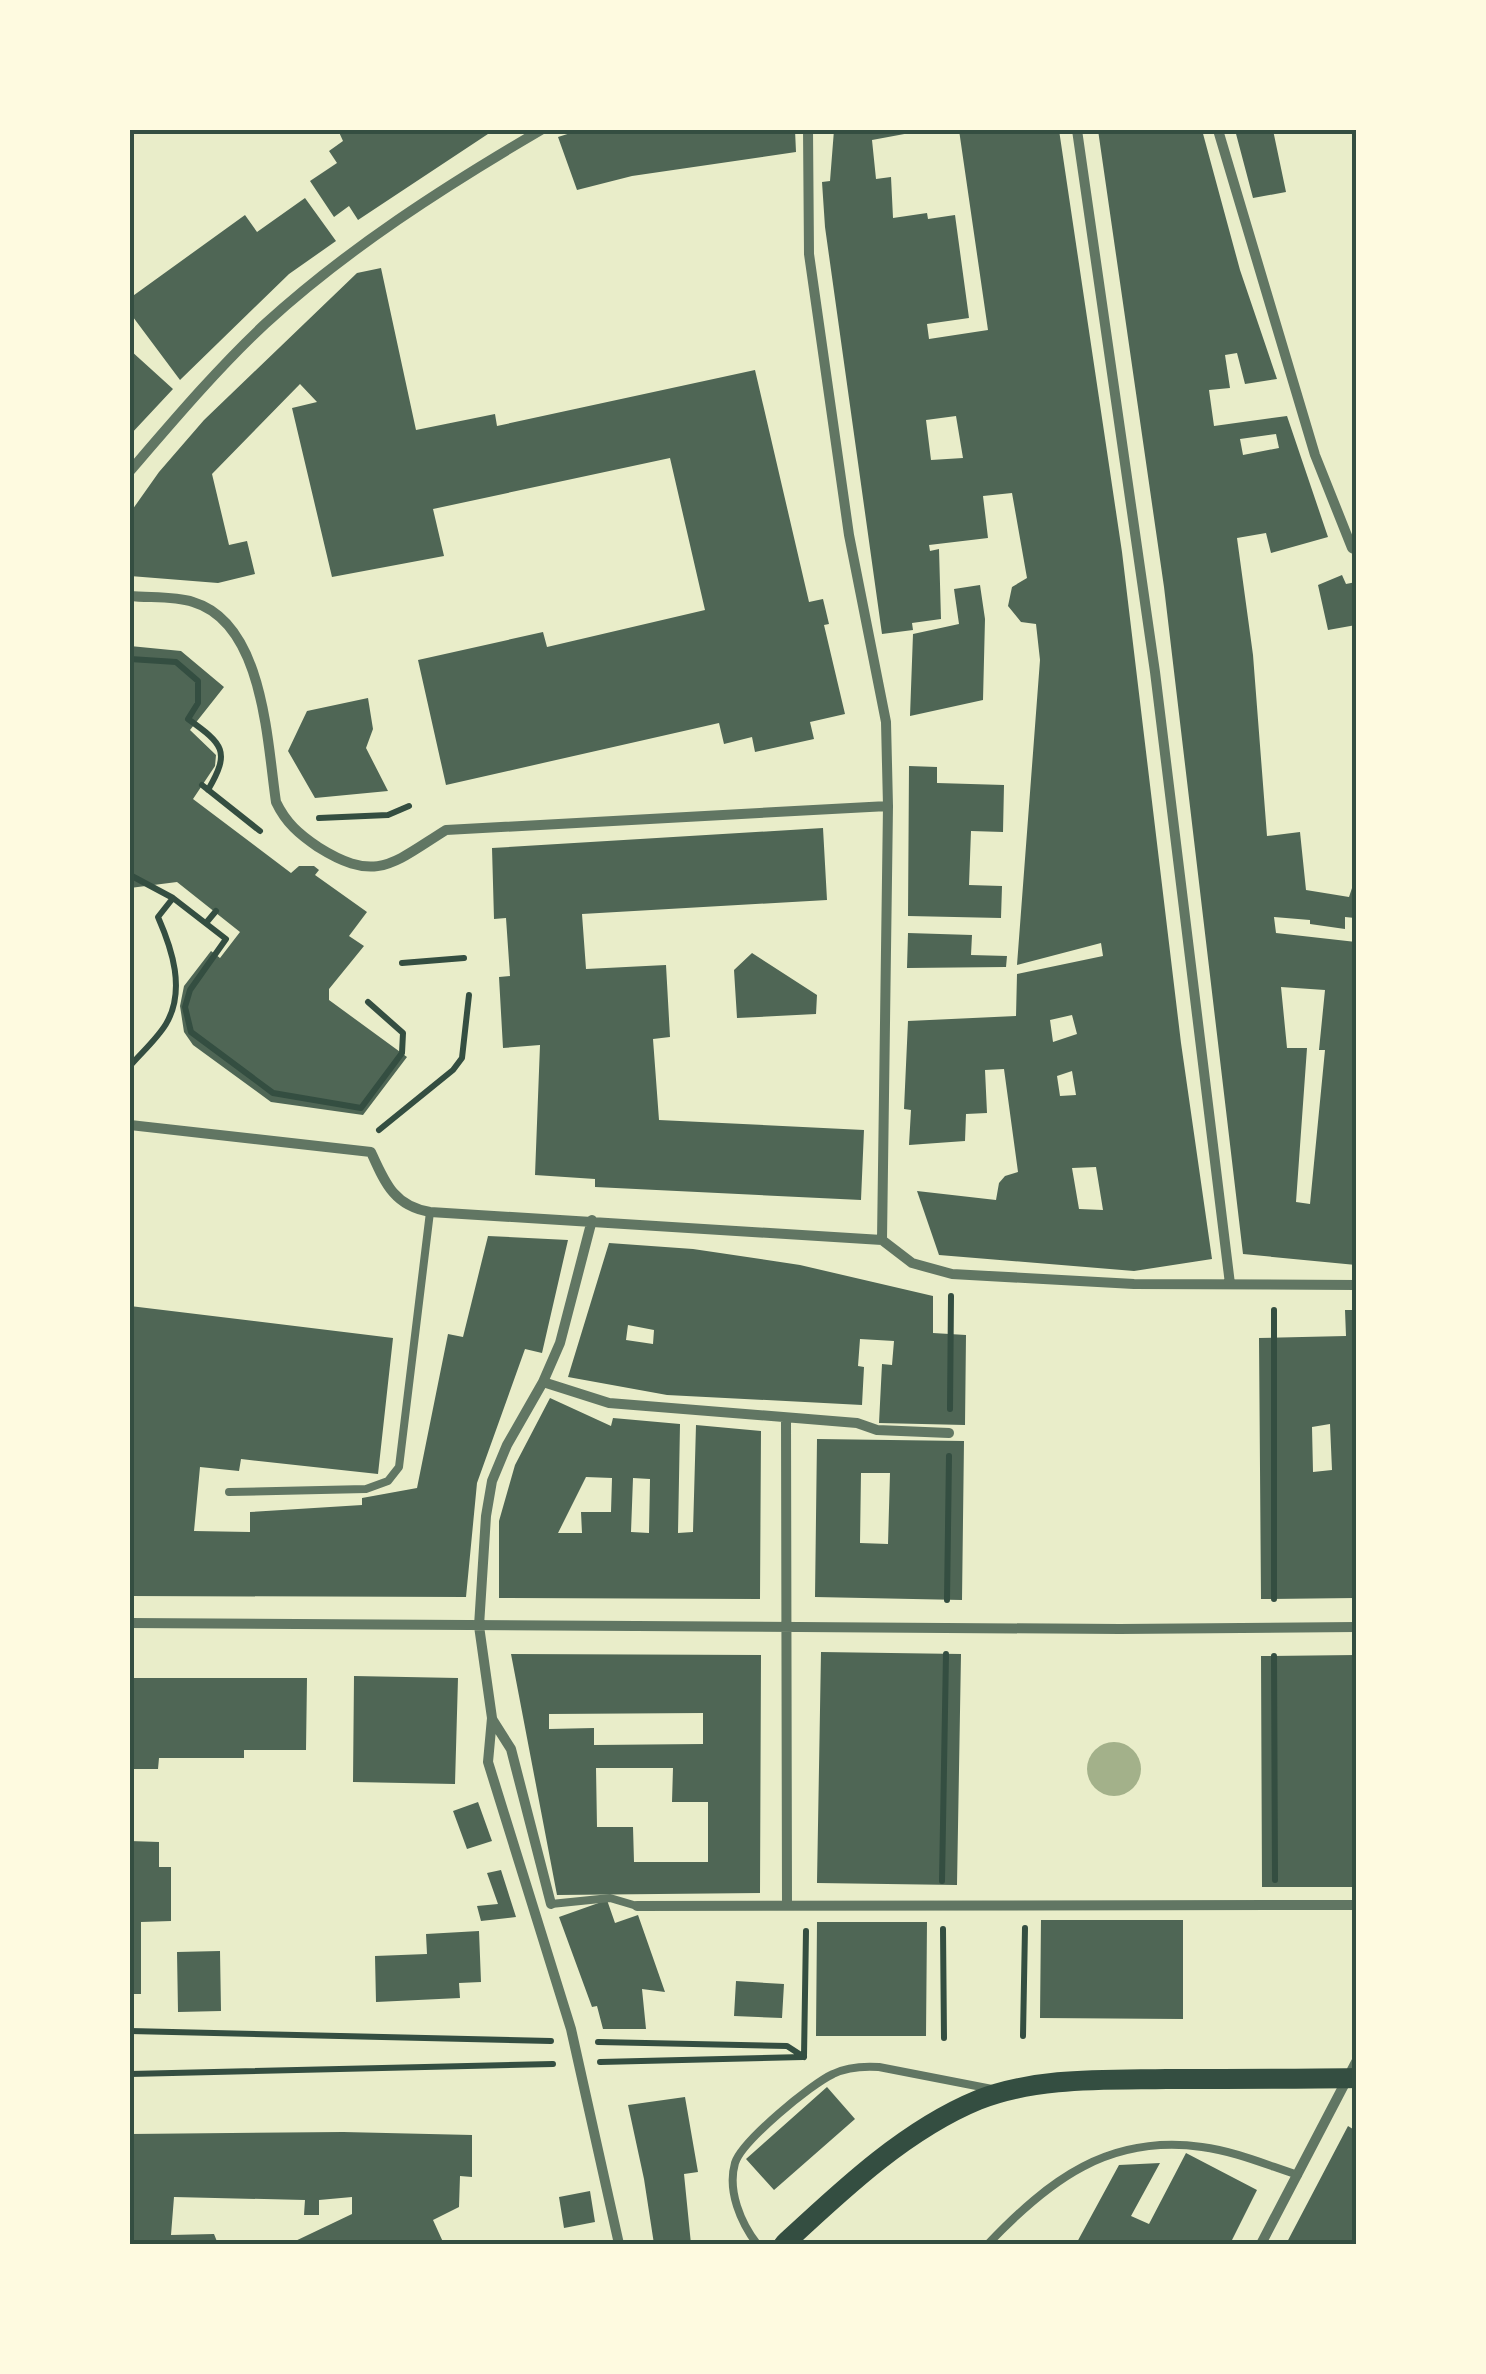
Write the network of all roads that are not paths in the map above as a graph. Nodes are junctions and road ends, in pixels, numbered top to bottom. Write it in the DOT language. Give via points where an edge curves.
graph roads {
  1 [pos="541,130"];
  2 [pos="808,130"];
  3 [pos="1077,130"];
  4 [pos="1218,130"];
  5 [pos="130,470"];
  6 [pos="1356,550"];
  7 [pos="130,596"];
  8 [pos="888,806"];
  9 [pos="130,1125"];
  10 [pos="430,1212"];
  11 [pos="592,1220"];
  12 [pos="882,1240"];
  13 [pos="1230,1284"];
  14 [pos="1356,1284"];
  15 [pos="543,1382"];
  16 [pos="786,1418"];
  17 [pos="949,1433"];
  18 [pos="230,1492"];
  19 [pos="130,1623"];
  20 [pos="479,1626"];
  21 [pos="787,1626"];
  22 [pos="1356,1627"];
  23 [pos="492,1718"];
  24 [pos="551,1904"];
  25 [pos="787,1904"];
  26 [pos="1356,1905"];
  27 [pos="637,1906"];
  28 [pos="1353,2073"];
  29 [pos="1006,2092"];
  30 [pos="1298,2175"];
  31 [pos="619,2244"];
  32 [pos="757,2244"];
  33 [pos="784,2244"];
  34 [pos="988,2244"];
  35 [pos="1261,2244"];
  1 -- 5 [label="street" via="319,278 264,325"];
  2 -- 8 [label="street" via="809,254 849,535 886,722"];
  3 -- 13 [label="street" via="1152,652"];
  4 -- 6 [label="street" via="1316,455"];
  7 -- 8 [label="street" via="191,601 238,639 254,676 284,819 360,868 395,862 446,830"];
  8 -- 12 [label="street"];
  9 -- 10 [label="street" via="371,1152 388,1190"];
  10 -- 11 [label="street"];
  10 -- 18 [label="lane" via="399,1466 388,1481 366,1489"];
  11 -- 12 [label="street"];
  11 -- 15 [label="street"];
  12 -- 13 [label="street" via="912,1263 952,1274"];
  13 -- 14 [label="street"];
  15 -- 16 [label="street" via="609,1404"];
  15 -- 20 [label="street" via="492,1480"];
  16 -- 17 [label="street"];
  16 -- 21 [label="street"];
  19 -- 20 [label="street"];
  20 -- 21 [label="street"];
  20 -- 23 [label="street"];
  21 -- 22 [label="street"];
  21 -- 25 [label="street"];
  23 -- 24 [label="street" via="512,1749"];
  23 -- 31 [label="street" via="488,1762 572,2029"];
  24 -- 27 [label="lane" via="610,1898"];
  25 -- 26 [label="street"];
  25 -- 27 [label="street"];
  28 -- 29 [label="main road" via="1124,2080"];
  28 -- 30 [label="street"];
  29 -- 32 [label="lane" via="879,2067 830,2075 739,2154 733,2178 737,2206"];
  29 -- 33 [label="main road" via="914,2137"];
  30 -- 34 [label="lane" via="1200,2146 1112,2152 1048,2189"];
  30 -- 35 [label="street"];
}
